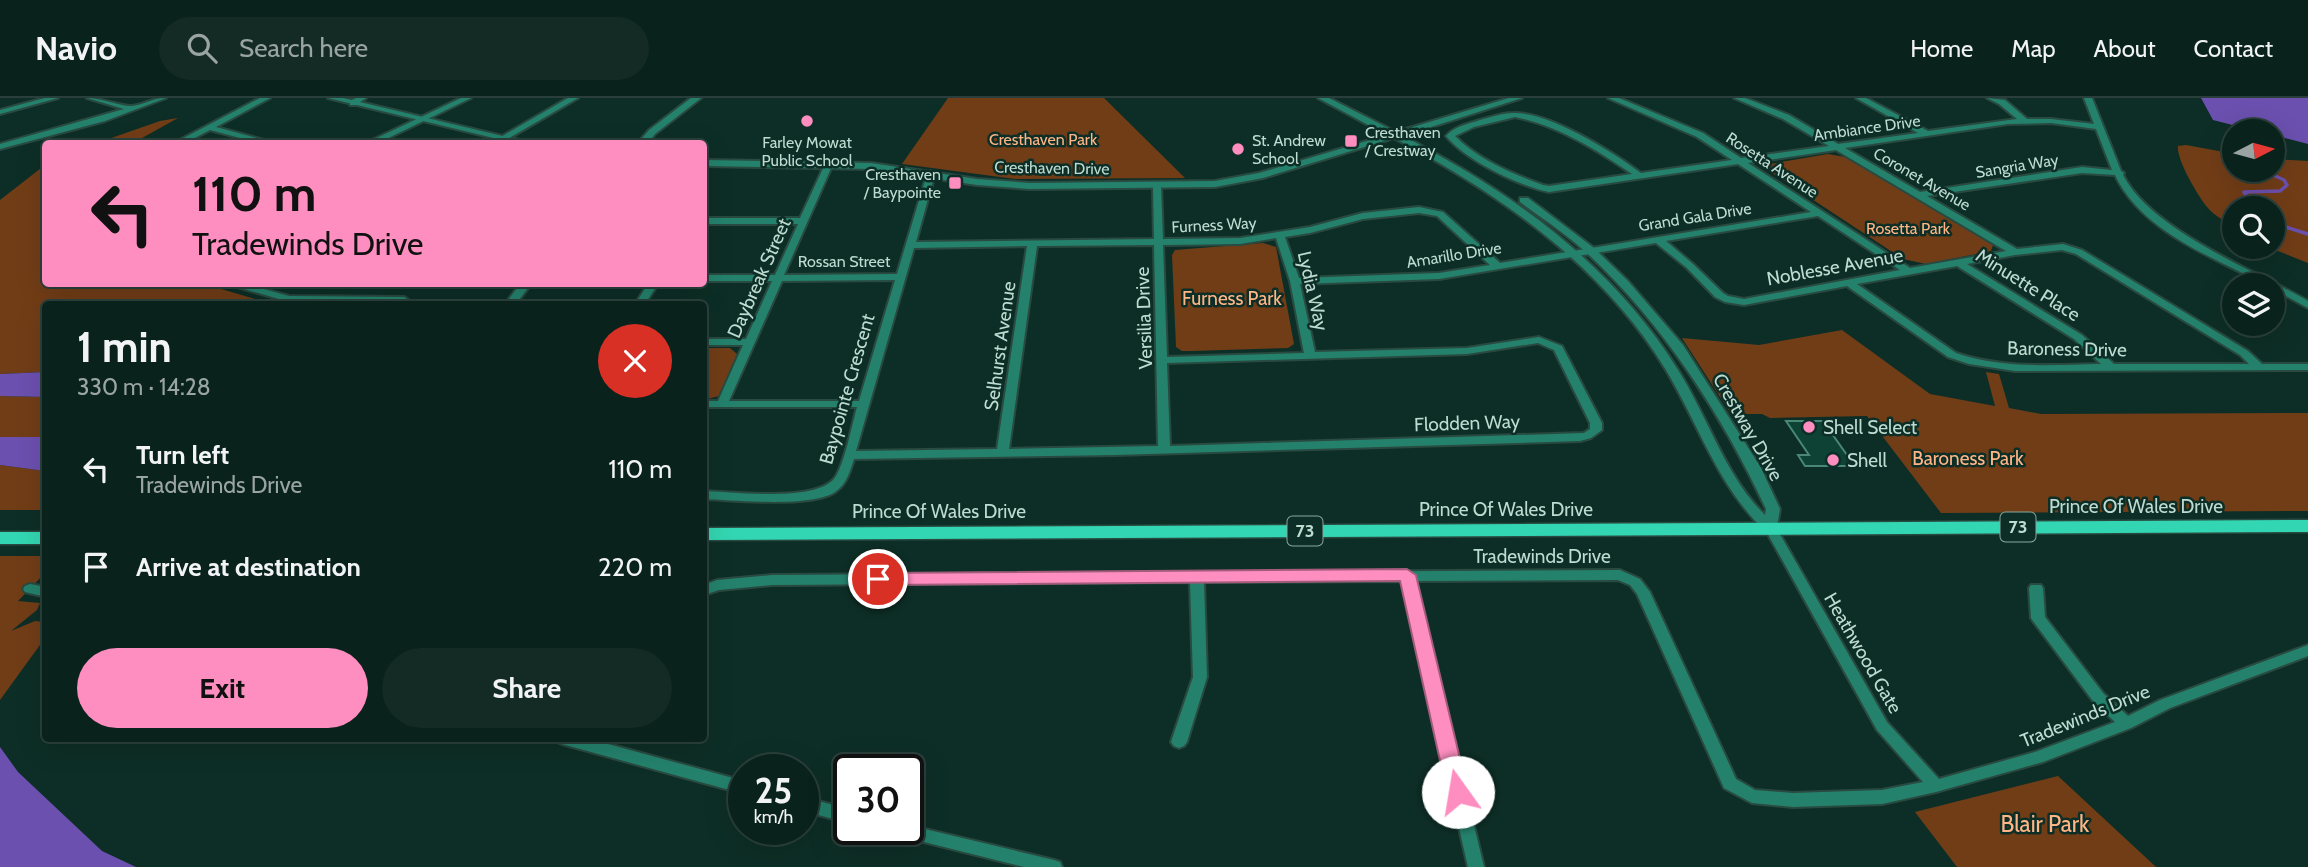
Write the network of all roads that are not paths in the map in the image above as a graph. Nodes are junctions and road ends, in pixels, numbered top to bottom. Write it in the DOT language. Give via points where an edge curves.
graph roads {
  1 [pos="54,98"];
  2 [pos="91,98"];
  3 [pos="162,98"];
  4 [pos="266,98"];
  5 [pos="332,98"];
  6 [pos="467,98"];
  7 [pos="574,98"];
  8 [pos="697,98"];
  9 [pos="1322,98"];
  10 [pos="1335,98"];
  11 [pos="1498,98"];
  12 [pos="1518,98"];
  13 [pos="1738,98"];
  14 [pos="1860,98"];
  15 [pos="1991,98"];
  16 [pos="2088,98"];
  17 [pos="1619,99"];
  18 [pos="357,100"];
  19 [pos="133,108"];
  20 [pos="0,112"];
  21 [pos="421,119"];
  22 [pos="2024,121"];
  23 [pos="208,127"];
  24 [pos="2100,127"];
  25 [pos="652,132"];
  26 [pos="1401,132"];
  27 [pos="1927,134"];
  28 [pos="503,138"];
  29 [pos="184,140"];
  30 [pos="259,140"];
  31 [pos="376,140"];
  32 [pos="513,140"];
  33 [pos="639,140"];
  34 [pos="645,140"];
  35 [pos="0,147"];
  36 [pos="1836,147"];
  37 [pos="1741,162"];
  38 [pos="707,163"];
  39 [pos="828,166"];
  40 [pos="2119,173"];
  41 [pos="931,174"];
  42 [pos="1640,176"];
  43 [pos="1157,186"];
  44 [pos="1919,195"];
  45 [pos="1820,213"];
  46 [pos="707,221"];
  47 [pos="803,221"];
  48 [pos="1280,236"];
  49 [pos="1657,239"];
  50 [pos="1160,244"];
  51 [pos="910,245"];
  52 [pos="1032,245"];
  53 [pos="1590,250"];
  54 [pos="1575,252"];
  55 [pos="2015,252"];
  56 [pos="1958,262"];
  57 [pos="1496,265"];
  58 [pos="1909,272"];
  59 [pos="2252,273"];
  60 [pos="779,277"];
  61 [pos="900,277"];
  62 [pos="707,278"];
  63 [pos="1295,281"];
  64 [pos="1849,283"];
  65 [pos="247,287"];
  66 [pos="524,287"];
  67 [pos="2285,292"];
  68 [pos="405,301"];
  69 [pos="512,301"];
  70 [pos="2308,305"];
  71 [pos="707,342"];
  72 [pos="749,342"];
  73 [pos="1310,355"];
  74 [pos="1164,360"];
  75 [pos="2259,367"];
  76 [pos="2308,367"];
  77 [pos="2109,368"];
  78 [pos="707,404"];
  79 [pos="722,404"];
  80 [pos="863,404"];
  81 [pos="1164,449"];
  82 [pos="1003,452"];
  83 [pos="849,455"];
  84 [pos="707,495"];
  85 [pos="2308,526"];
  86 [pos="1771,529"];
  87 [pos="707,534"];
  88 [pos="0,538"];
  89 [pos="42,538"];
  90 [pos="1407,575"];
  91 [pos="1197,576"];
  92 [pos="2036,588"];
  93 [pos="30,589"];
  94 [pos="707,589"];
  95 [pos="42,591"];
  96 [pos="2308,650"];
  97 [pos="2126,724"];
  98 [pos="583,742"];
  99 [pos="1179,742"];
  100 [pos="728,783"];
  101 [pos="1936,786"];
  102 [pos="924,835"];
  103 [pos="1054,867"];
  104 [pos="1476,867"];
  1 -- 20 [label="street"];
  2 -- 19 [label="street"];
  3 -- 19 [label="street"];
  4 -- 23 [label="street"];
  5 -- 18 [label="street"];
  6 -- 21 [label="street"];
  7 -- 28 [label="street"];
  8 -- 25 [label="street"];
  9 -- 26 [label="street, Crestway Drive"];
  10 -- 26 [label="street, Crestway Drive"];
  11 -- 26 [label="street"];
  12 -- 26 [label="street"];
  13 -- 36 [label="street, Coronet Avenue" via="1786,117"];
  14 -- 27 [label="street"];
  15 -- 22 [label="street"];
  16 -- 24 [label="street"];
  17 -- 37 [label="street, Rosetta Avenue" via="1694,132"];
  18 -- 21 [label="street"];
  19 -- 35 [label="street"];
  21 -- 28 [label="street"];
  21 -- 31 [label="street"];
  22 -- 24 [label="street, Ambiance Drive"];
  22 -- 27 [label="street, Ambiance Drive"];
  23 -- 29 [label="street"];
  23 -- 30 [label="street"];
  24 -- 40 [label="street"];
  25 -- 33 [label="street"];
  25 -- 34 [label="street"];
  26 -- 43 [label="street, Cresthaven Drive" via="1259,176 1215,184"];
  26 -- 53 [label="street, Crestway Drive" via="1498,183"];
  26 -- 54 [label="street, Crestway Drive" via="1502,196"];
  27 -- 36 [label="street, Ambiance Drive"];
  28 -- 32 [label="street"];
  36 -- 37 [label="street, Ambiance Drive"];
  36 -- 44 [label="street, Coronet Avenue"];
  37 -- 42 [label="street, Ambiance Drive"];
  37 -- 45 [label="street, Rosetta Avenue"];
  38 -- 39 [label="street, Cresthaven Drive"];
  39 -- 41 [label="street, Cresthaven Drive"];
  39 -- 47 [label="street, Daybreak Street"];
  40 -- 44 [label="street, Sangria Way" via="2081,170"];
  40 -- 59 [label="street" via="2127,191 2152,215"];
  41 -- 43 [label="street, Cresthaven Drive" via="1030,186"];
  41 -- 51 [label="street, Baypointe Crescent"];
  42 -- 42 [label="street, Ambiance Drive" via="1600,148 1518,115 1466,127 1450,136 1536,188"];
  43 -- 50 [label="street, Versilia Drive"];
  44 -- 55 [label="street, Coronet Avenue"];
  45 -- 49 [label="street, Grand Gala Drive"];
  45 -- 58 [label="street, Rosetta Avenue"];
  46 -- 47 [label="street"];
  47 -- 60 [label="street, Daybreak Street"];
  48 -- 50 [label="street, Furness Way"];
  48 -- 57 [label="street, Furness Way" via="1363,216 1428,210 1440,214"];
  48 -- 63 [label="street, Lydia Way"];
  49 -- 53 [label="street, Grand Gala Drive"];
  49 -- 64 [label="street, Noblesse Avenue" via="1725,299 1744,302"];
  50 -- 52 [label="street, Furness Way"];
  50 -- 74 [label="street, Versilia Drive"];
  51 -- 52 [label="street, Furness Way"];
  51 -- 61 [label="street, Baypointe Crescent"];
  52 -- 82 [label="street, Selhurst Avenue"];
  53 -- 54 [label="street, Grand Gala Drive"];
  53 -- 86 [label="street, Crestway Drive" via="1679,348 1754,468 1773,509"];
  54 -- 57 [label="street, Amarillo Drive"];
  54 -- 86 [label="street, Crestway Drive" via="1648,334 1745,502"];
  55 -- 56 [label="street, Noblesse Avenue"];
  55 -- 75 [label="street, Noblesse Avenue" via="2074,249 2244,353"];
  56 -- 58 [label="street, Noblesse Avenue"];
  56 -- 77 [label="street, Minuette Place" via="2078,337"];
  57 -- 63 [label="street, Amarillo Drive" via="1416,278"];
  58 -- 64 [label="street, Noblesse Avenue"];
  60 -- 61 [label="street, Rossan Street"];
  60 -- 62 [label="street, Rossan Street"];
  60 -- 72 [label="street, Daybreak Street"];
  61 -- 80 [label="street, Baypointe Crescent"];
  63 -- 73 [label="street, Lydia Way"];
  64 -- 77 [label="street, Baroness Drive" via="1958,358 2014,368"];
  65 -- 68 [label="street" via="289,299"];
  66 -- 69 [label="street"];
  67 -- 70 [label="street"];
  71 -- 72 [label="street"];
  72 -- 79 [label="street, Daybreak Street"];
  73 -- 74 [label="street, Flodden Way"];
  73 -- 81 [label="street, Flodden Way" via="1467,351 1546,341 1558,348 1596,430 1580,437"];
  74 -- 81 [label="street, Versilia Drive"];
  75 -- 76 [label="street, Baroness Drive"];
  75 -- 77 [label="street, Baroness Drive"];
  78 -- 79 [label="street"];
  79 -- 80 [label="street"];
  80 -- 83 [label="street, Baypointe Crescent"];
  81 -- 82 [label="street, Flodden Way"];
  82 -- 83 [label="street, Flodden Way"];
  83 -- 84 [label="street, Baypointe Crescent" via="843,475 826,491"];
  85 -- 86 [label="main road, Prince Of Wales Drive / 73"];
  86 -- 87 [label="main road, Prince Of Wales Drive / 73"];
  86 -- 101 [label="street, Heathwood Gate" via="1882,726"];
  88 -- 89 [label="main road"];
  90 -- 91 [label="street, Tradewinds Drive"];
  90 -- 101 [label="street, Tradewinds Drive" via="1620,575 1643,592 1730,783 1752,796 1793,800 1882,797"];
  90 -- 104 [label="street"];
  91 -- 94 [label="street, Tradewinds Drive" via="772,579"];
  91 -- 99 [label="street" via="1200,677"];
  92 -- 97 [label="street" via="2038,618 2098,697"];
  93 -- 95 [label="street"];
  96 -- 97 [label="street, Tradewinds Drive" via="2165,704"];
  97 -- 101 [label="street, Tradewinds Drive" via="2038,758"];
  98 -- 100 [label="street"];
  102 -- 103 [label="street"];
}
